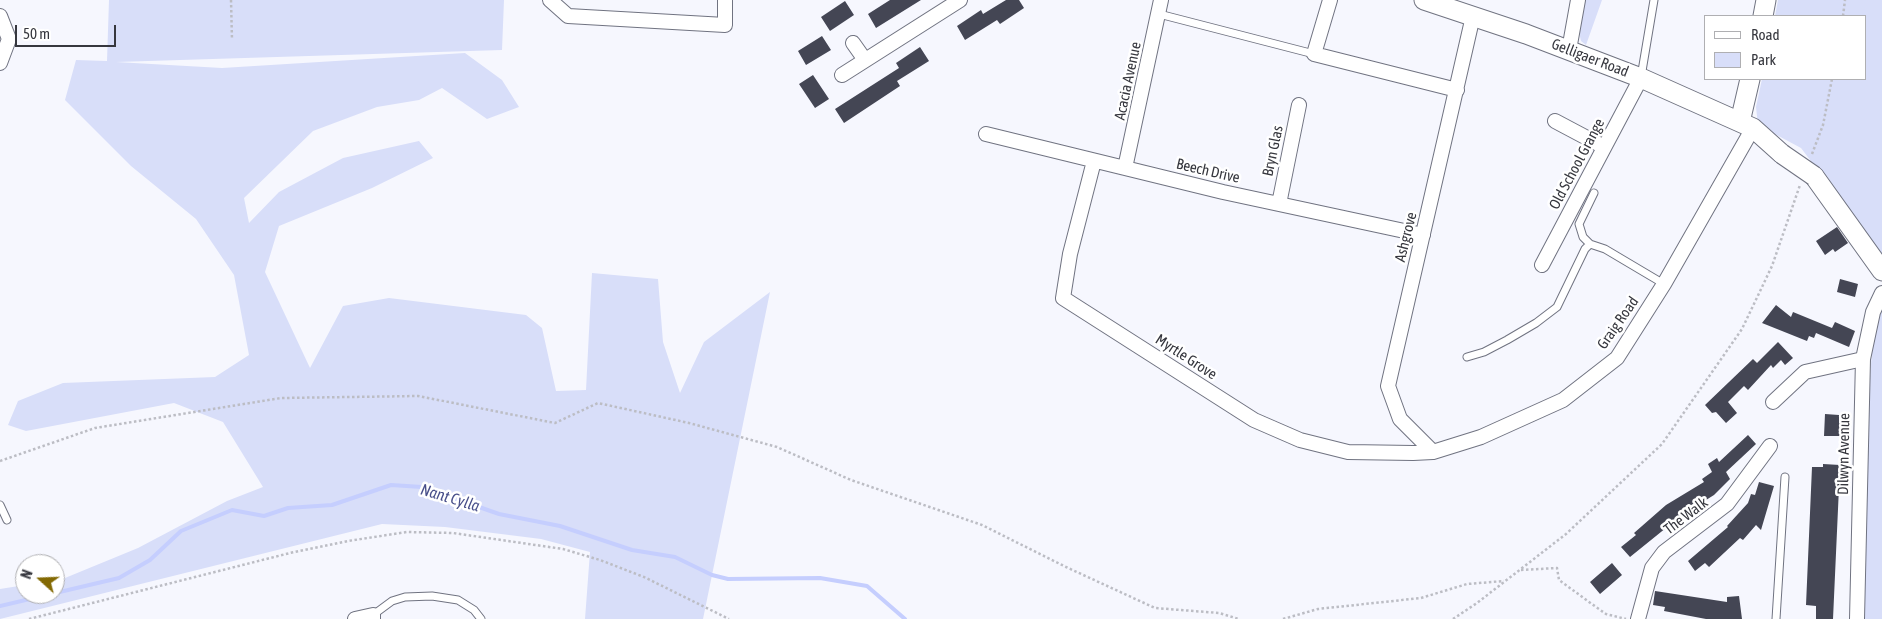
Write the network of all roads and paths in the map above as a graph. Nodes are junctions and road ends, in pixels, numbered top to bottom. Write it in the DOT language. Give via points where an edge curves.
graph roads {
  1 [pos="231,0"];
  2 [pos="550,0"];
  3 [pos="960,0"];
  4 [pos="1330,0"];
  5 [pos="1424,0"];
  6 [pos="1578,0"];
  7 [pos="1654,0"];
  8 [pos="1766,0"];
  9 [pos="1845,0"];
  10 [pos="725,1"];
  11 [pos="1160,7"];
  12 [pos="1763,15"];
  13 [pos="1843,15"];
  14 [pos="0,16"];
  15 [pos="1473,16"];
  16 [pos="232,40"];
  17 [pos="853,42"];
  18 [pos="1569,50"];
  19 [pos="1314,54"];
  20 [pos="865,60"];
  21 [pos="0,63"];
  22 [pos="842,76"];
  23 [pos="1641,78"];
  24 [pos="1750,80"];
  25 [pos="1832,80"];
  26 [pos="1457,90"];
  27 [pos="1300,104"];
  28 [pos="1555,121"];
  29 [pos="1747,125"];
  30 [pos="986,134"];
  31 [pos="1604,147"];
  32 [pos="1094,161"];
  33 [pos="1126,168"];
  34 [pos="1808,173"];
  35 [pos="1594,193"];
  36 [pos="1279,204"];
  37 [pos="1423,235"];
  38 [pos="1590,244"];
  39 [pos="1542,265"];
  40 [pos="1882,271"];
  41 [pos="1664,284"];
  42 [pos="1882,292"];
  43 [pos="1468,357"];
  44 [pos="1862,359"];
  45 [pos="1773,402"];
  46 [pos="1770,446"];
  47 [pos="1433,452"];
  48 [pos="0,461"];
  49 [pos="1785,477"];
  50 [pos="0,505"];
  51 [pos="7,520"];
  52 [pos="1520,570"];
  53 [pos="1505,581"];
  54 [pos="373,617"];
  55 [pos="29,619"];
  56 [pos="355,619"];
  57 [pos="482,619"];
  58 [pos="729,619"];
  59 [pos="1239,619"];
  60 [pos="1283,619"];
  61 [pos="1453,619"];
  62 [pos="1626,619"];
  63 [pos="1638,619"];
  64 [pos="1776,619"];
  65 [pos="1857,619"];
  1 -- 16 [label="path"];
  2 -- 10 [label="street" via="568,16 725,25"];
  3 -- 20 [label="street"];
  4 -- 19 [label="street"];
  5 -- 15 [label="street, Gelligaer Road"];
  6 -- 18 [label="street"];
  7 -- 23 [label="lane"];
  8 -- 12 [label="street"];
  9 -- 13 [label="path"];
  11 -- 19 [label="lane"];
  11 -- 33 [label="street, Acacia Avenue"];
  14 -- 21 [label="street" via="9,39"];
  15 -- 18 [label="street, Gelligaer Road"];
  15 -- 26 [label="street, Ashgrove"];
  17 -- 20 [label="street"];
  18 -- 23 [label="street, Gelligaer Road"];
  19 -- 26 [label="street"];
  20 -- 22 [label="street"];
  23 -- 29 [label="street, Gelligaer Road"];
  23 -- 31 [label="street, Old School Grange"];
  24 -- 29 [label="street"];
  25 -- 34 [label="path"];
  26 -- 37 [label="street, Ashgrove"];
  27 -- 36 [label="street, Bryn Glas"];
  28 -- 31 [label="street"];
  29 -- 34 [label="street, Gelligaer Road, bridge"];
  29 -- 41 [label="street, Graig Road"];
  30 -- 32 [label="street, Beech Drive"];
  31 -- 39 [label="street, Old School Grange"];
  32 -- 33 [label="street, Beech Drive"];
  32 -- 47 [label="street, Myrtle Grove" via="1070,254 1063,298 1254,420 1300,440 1348,452"];
  33 -- 36 [label="street, Beech Drive"];
  34 -- 40 [label="street, Gelligaer Road"];
  34 -- 52 [label="path" via="1772,266 1742,329 1662,444 1566,534"];
  35 -- 38 [label="lane" via="1579,224 1583,237"];
  36 -- 37 [label="street, Beech Drive"];
  37 -- 47 [label="street, Ashgrove" via="1388,386 1400,419"];
  38 -- 41 [label="lane" via="1605,249"];
  38 -- 43 [label="lane" via="1557,307 1499,344"];
  41 -- 47 [label="street, Graig Road" via="1617,358 1563,400 1481,438"];
  42 -- 44 [label="street, Dilwyn Avenue" via="1873,312"];
  44 -- 45 [label="street" via="1806,372"];
  44 -- 65 [label="street, Dilwyn Avenue"];
  46 -- 63 [label="street, The Walk" via="1727,504 1660,557 1652,568"];
  48 -- 59 [label="path" via="95,428 281,398 418,396 555,423 598,403 777,447 851,480 982,525 1155,608 1219,613"];
  49 -- 64 [label="lane"];
  50 -- 51 [label="lane"];
  52 -- 53 [label="path"];
  52 -- 62 [label="path" via="1557,568 1559,580 1566,586 1606,614"];
  53 -- 60 [label="path" via="1467,584 1421,598 1318,609"];
  53 -- 61 [label="path"];
  54 -- 56 [label="street"];
  54 -- 57 [label="lane" via="392,601 432,596 458,600"];
  55 -- 58 [label="path" via="290,553 348,540 407,532 453,533 563,549 644,577"];
}
